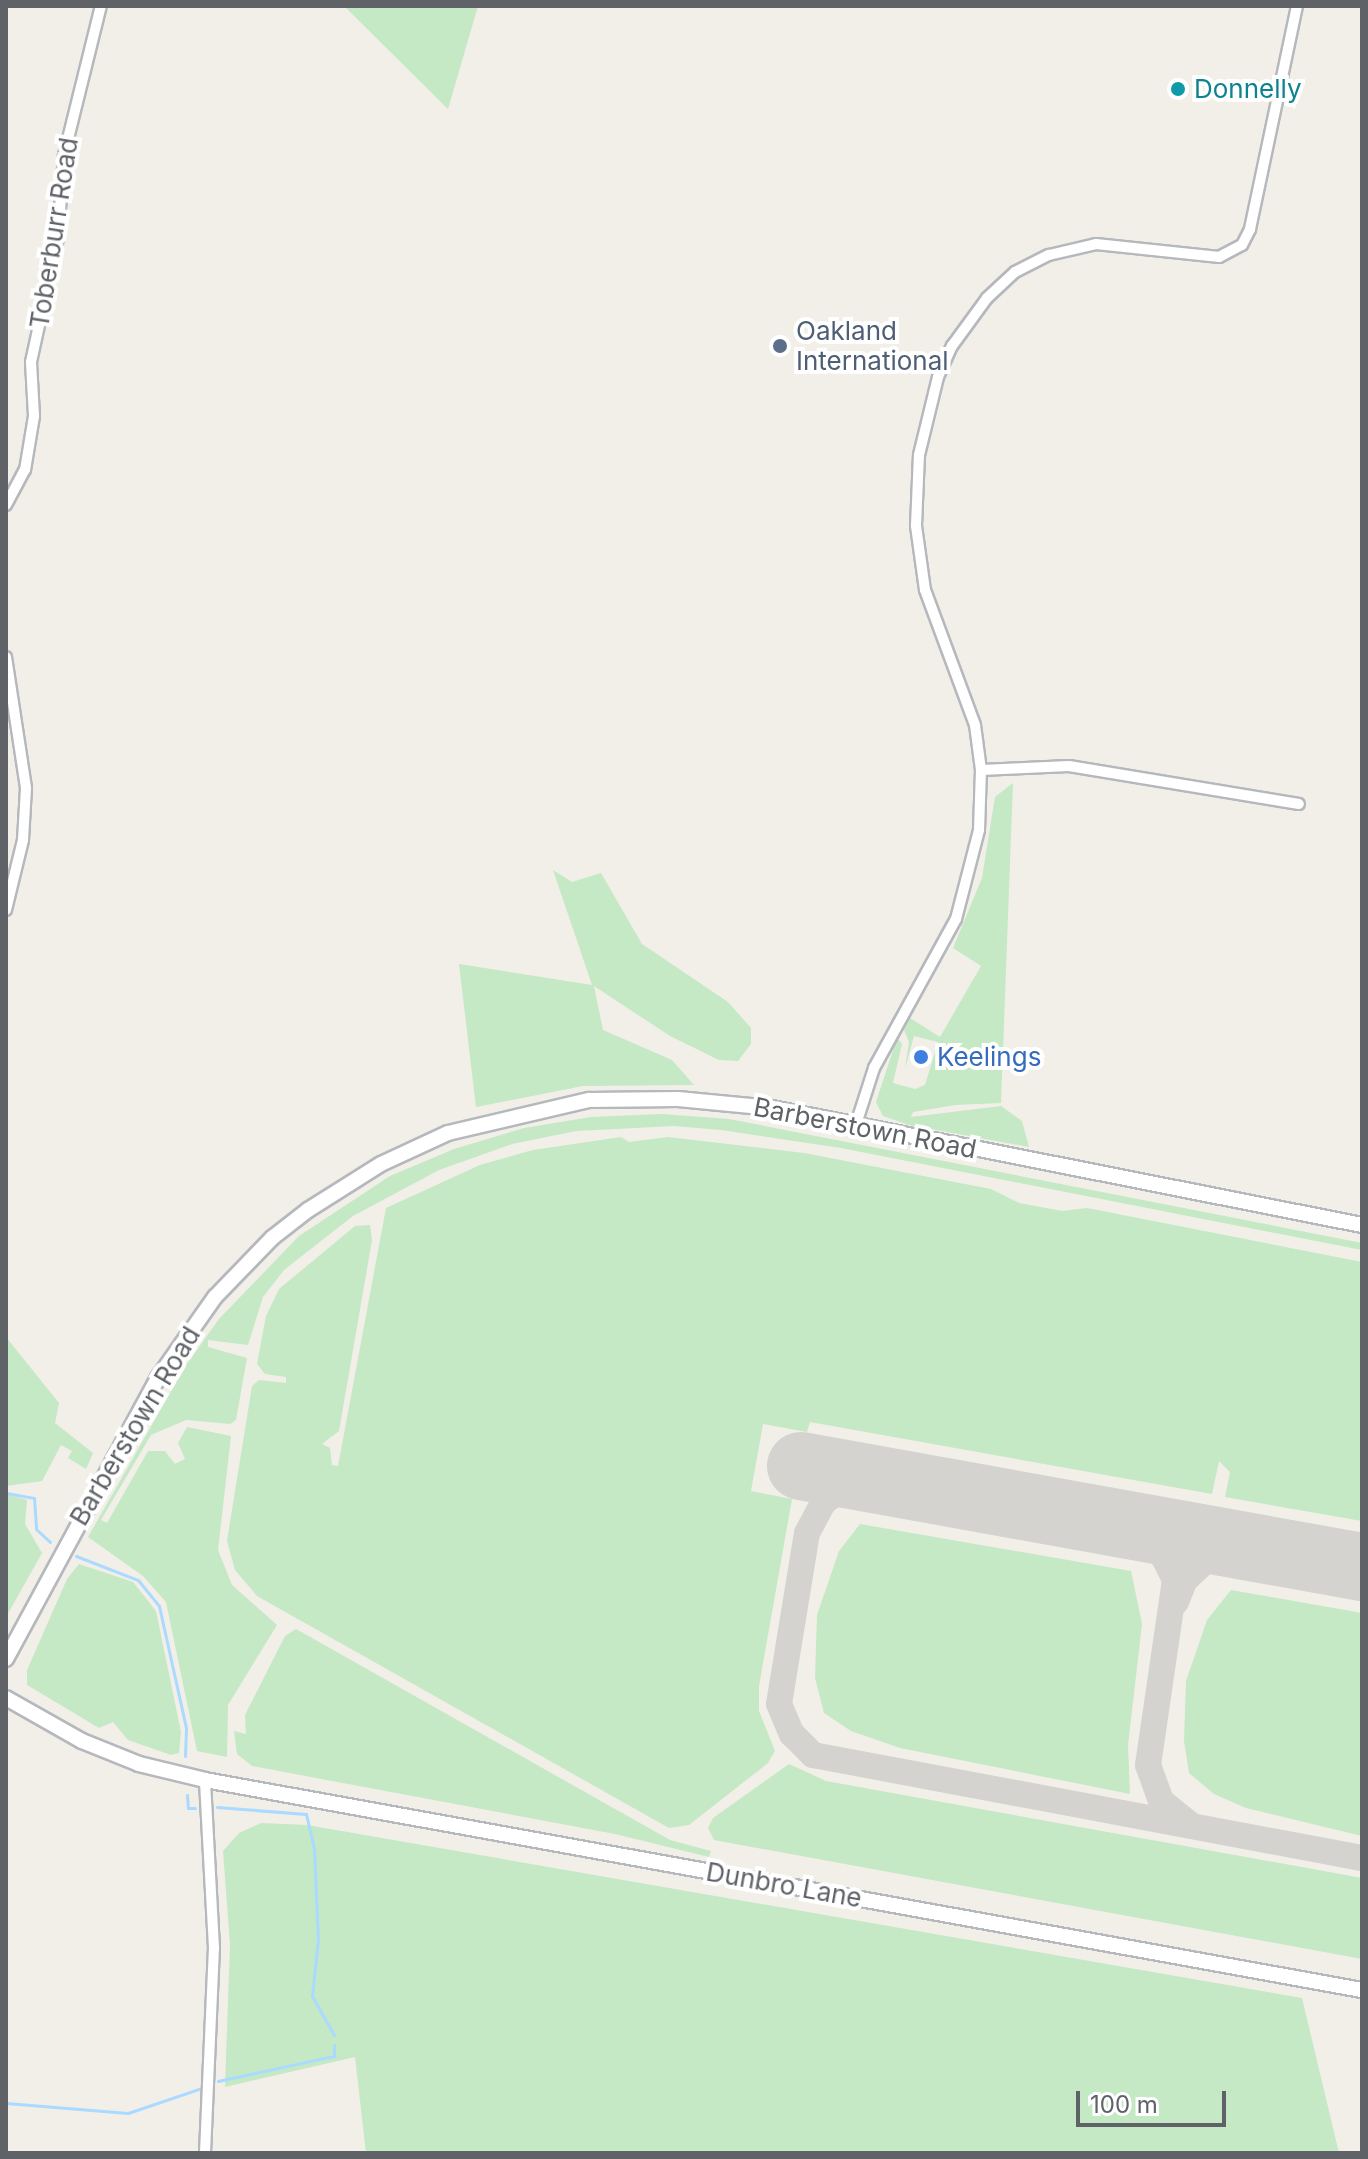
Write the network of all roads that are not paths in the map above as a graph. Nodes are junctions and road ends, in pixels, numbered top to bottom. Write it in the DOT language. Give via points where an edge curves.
graph roads {
  1 [pos="101,6"];
  2 [pos="1297,6"];
  3 [pos="6,505"];
  4 [pos="6,657"];
  5 [pos="981,770"];
  6 [pos="1299,804"];
  7 [pos="8,891"];
  8 [pos="6,910"];
  9 [pos="857,1121"];
  10 [pos="1362,1225"];
  11 [pos="6,1659"];
  12 [pos="6,1698"];
  13 [pos="205,1780"];
  14 [pos="1362,1990"];
  15 [pos="205,2153"];
  1 -- 3 [label="street, Toberburr Road" via="64,155 58,238 31,362 34,416 25,470"];
  2 -- 5 [label="street" via="1250,229 1242,245 1219,257 1096,244 1049,255 1015,272 987,298 952,346 938,377 919,455 916,526 925,590 962,679"];
  4 -- 7 [label="street" via="26,788 23,840"];
  5 -- 6 [label="street" via="1069,766"];
  5 -- 9 [label="street" via="979,830 964,898 874,1068"];
  7 -- 8 [label="street"];
  9 -- 10 [label="main road, Barberstown Road"];
  9 -- 11 [label="main road, Barberstown Road" via="678,1099 589,1100 448,1133 346,1184 272,1238 194,1323 139,1410"];
  12 -- 13 [label="main road, Dunbro Lane" via="82,1741 139,1764"];
  13 -- 14 [label="main road, Dunbro Lane"];
  13 -- 15 [label="street" via="214,1948"];
}
